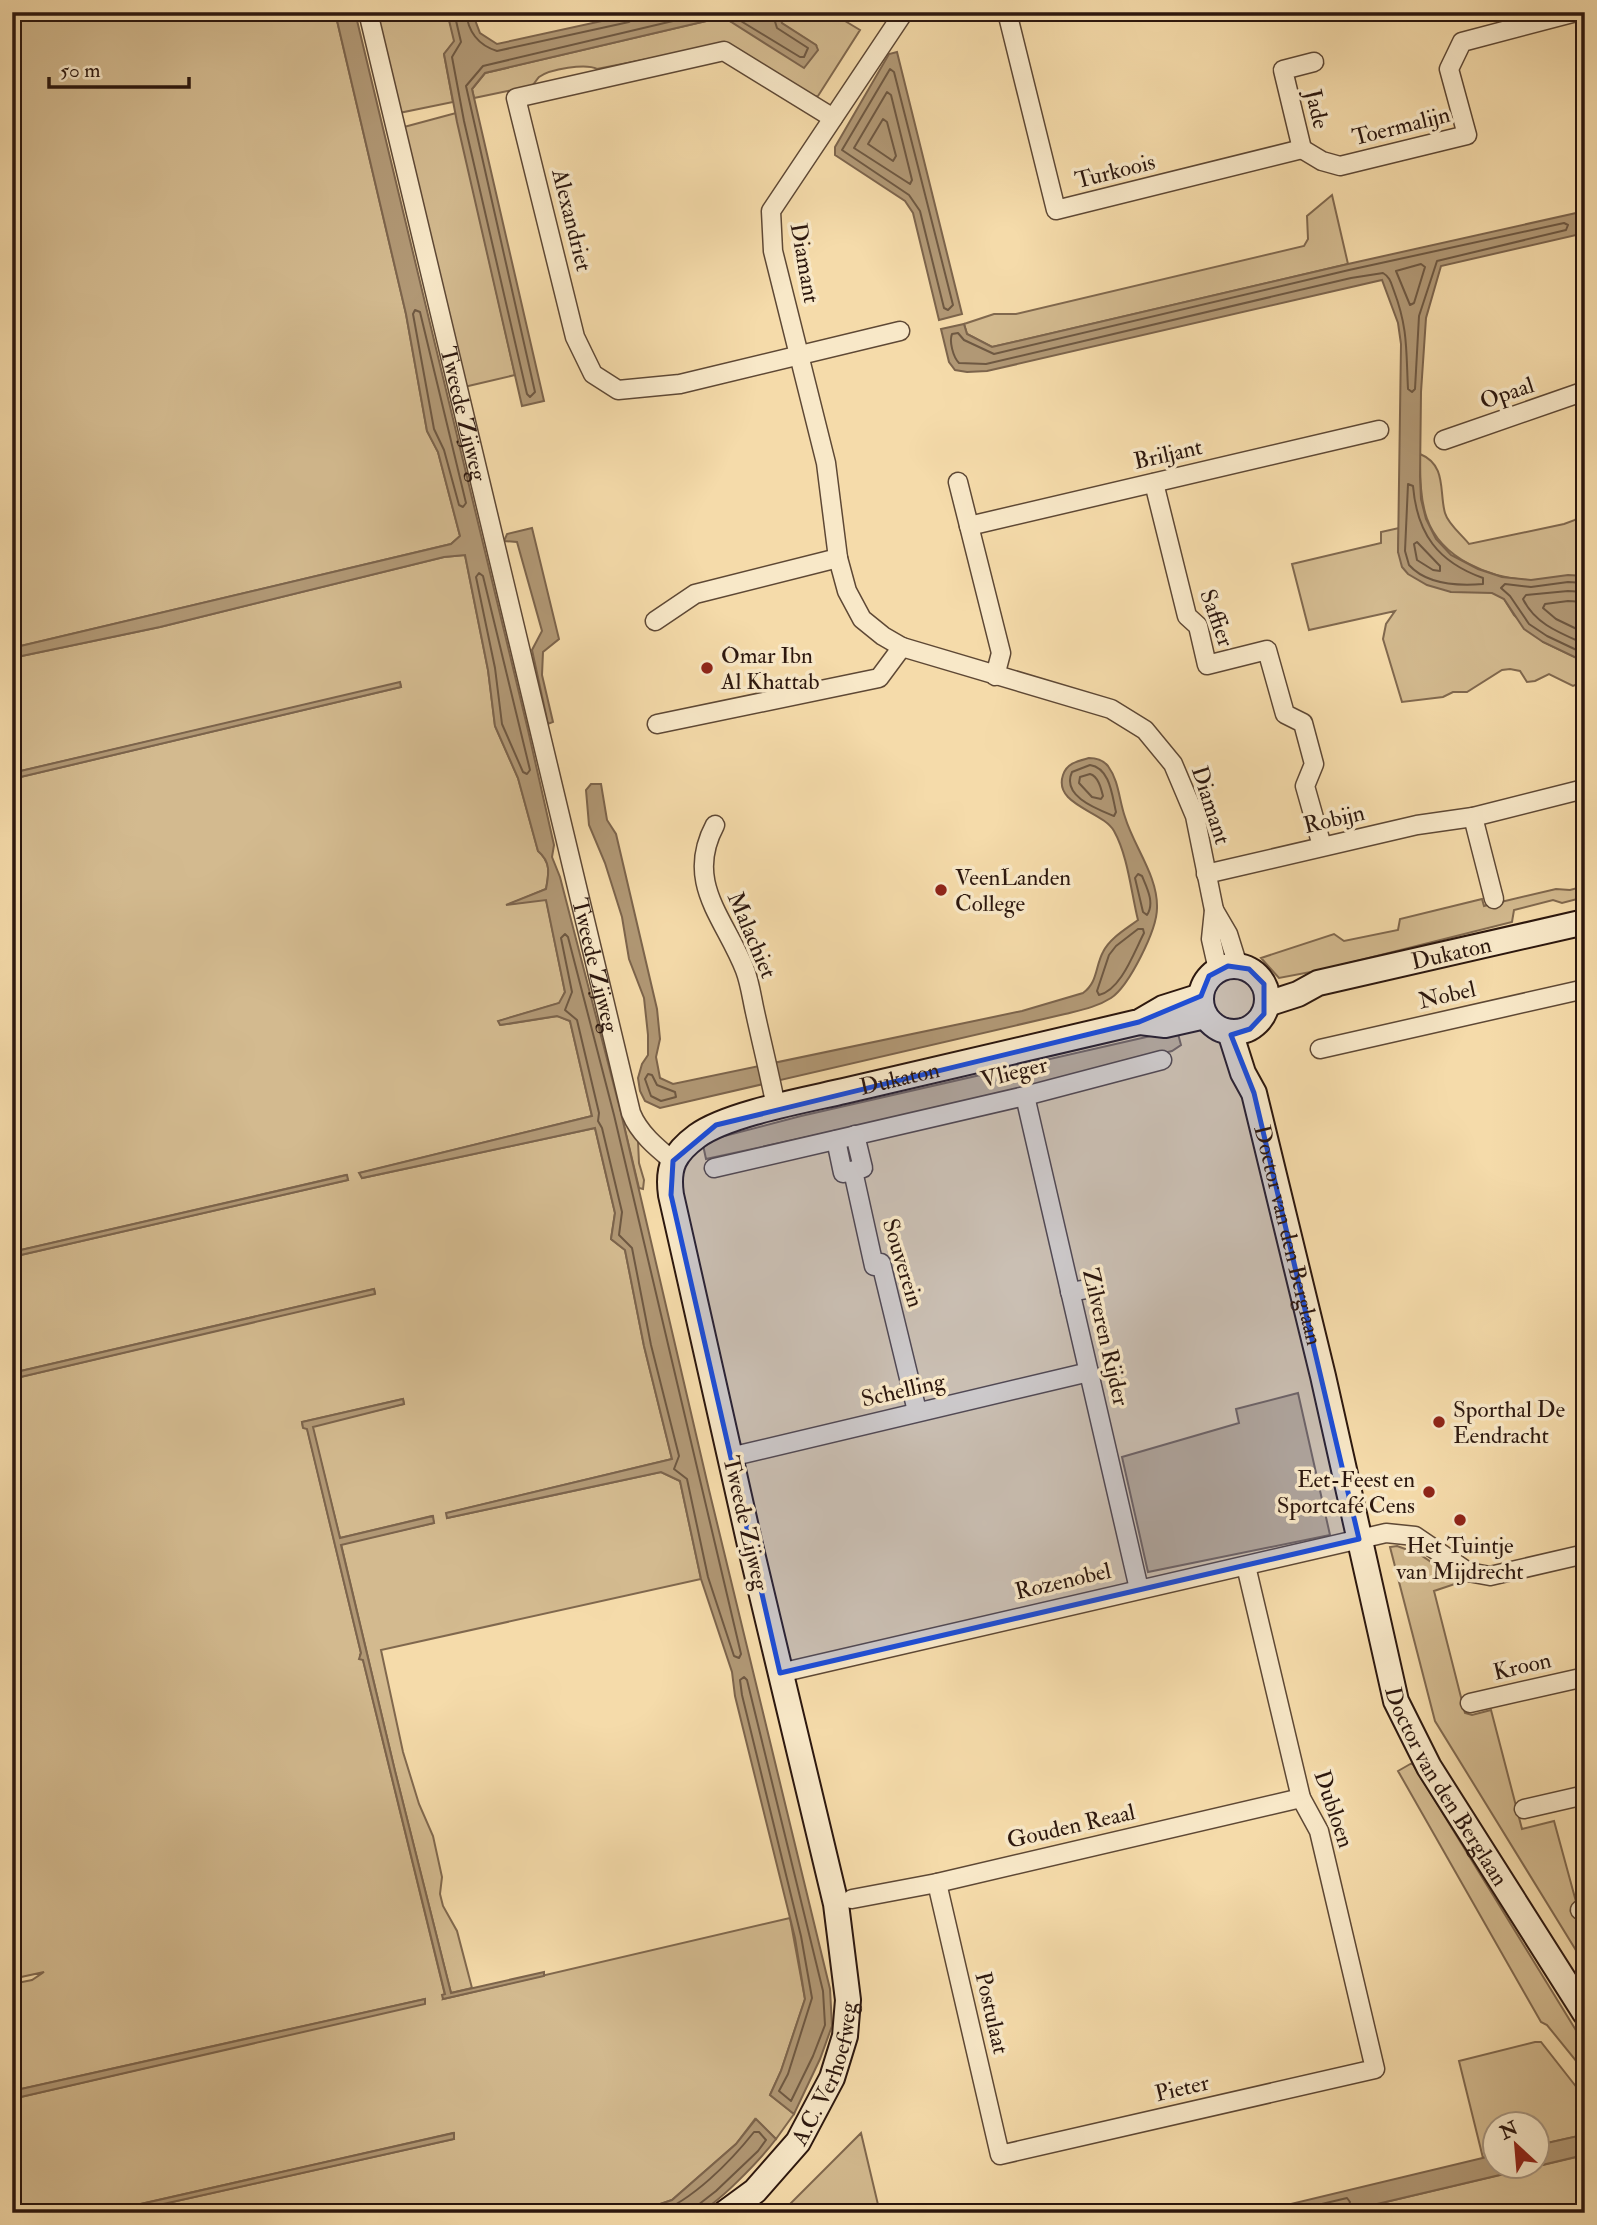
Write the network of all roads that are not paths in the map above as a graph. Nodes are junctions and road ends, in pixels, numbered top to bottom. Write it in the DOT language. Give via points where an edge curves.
graph roads {
  1 [pos="368,12"];
  2 [pos="904,12"];
  3 [pos="1007,12"];
  4 [pos="1576,12"];
  5 [pos="1314,62"];
  6 [pos="833,118"];
  7 [pos="1301,149"];
  8 [pos="900,331"];
  9 [pos="800,356"];
  10 [pos="1585,391"];
  11 [pos="1379,430"];
  12 [pos="1444,440"];
  13 [pos="958,482"];
  14 [pos="1154,483"];
  15 [pos="969,526"];
  16 [pos="838,558"];
  17 [pos="654,621"];
  18 [pos="902,647"];
  19 [pos="995,676"];
  20 [pos="657,724"];
  21 [pos="1584,789"];
  22 [pos="1473,817"];
  23 [pos="715,825"];
  24 [pos="1322,846"];
  25 [pos="1206,874"];
  26 [pos="1493,899"];
  27 [pos="1585,922"];
  28 [pos="1228,968"];
  29 [pos="1585,989"];
  30 [pos="1266,994"];
  31 [pos="1203,1006"];
  32 [pos="1240,1031"];
  33 [pos="1320,1049"];
  34 [pos="1162,1060"];
  35 [pos="773,1096"];
  36 [pos="1025,1096"];
  37 [pos="855,1135"];
  38 [pos="836,1140"];
  39 [pos="673,1161"];
  40 [pos="714,1168"];
  41 [pos="853,1171"];
  42 [pos="1093,1287"];
  43 [pos="1070,1292"];
  44 [pos="1089,1372"];
  45 [pos="917,1411"];
  46 [pos="730,1457"];
  47 [pos="1359,1539"];
  48 [pos="1585,1554"];
  49 [pos="1246,1566"];
  50 [pos="1139,1589"];
  51 [pos="780,1673"];
  52 [pos="1585,1676"];
  53 [pos="1470,1703"];
  54 [pos="1585,1795"];
  55 [pos="1301,1798"];
  56 [pos="1524,1809"];
  57 [pos="937,1883"];
  58 [pos="844,1901"];
  59 [pos="1585,2013"];
  60 [pos="1375,2069"];
  61 [pos="1000,2155"];
  62 [pos="725,2213"];
  1 -- 39 [label="street, Tweede Zijweg" via="631,1113 652,1143"];
  2 -- 6 [label="street, Diamant"];
  3 -- 7 [label="street, Turkoois" via="1056,210"];
  4 -- 7 [label="street, Toermalijn" via="1462,42 1449,69 1467,135 1340,166"];
  5 -- 7 [label="street, Jade" via="1283,70"];
  6 -- 9 [label="street, Diamant" via="771,211 773,251"];
  6 -- 9 [label="street, Alexandriet" via="724,51 516,98 575,337 593,374 618,390 680,384"];
  8 -- 9 [label="street, Alexandriet"];
  9 -- 16 [label="street, Diamant" via="826,463"];
  10 -- 12 [label="street, Opaal"];
  11 -- 14 [label="street, Briljant"];
  13 -- 15 [label="street"];
  14 -- 15 [label="street, Briljant"];
  14 -- 24 [label="street, Saffier" via="1187,616 1198,626 1207,665 1267,650 1285,714 1303,723 1314,764 1305,786"];
  15 -- 19 [label="street" via="1001,653"];
  16 -- 17 [label="street" via="695,594"];
  16 -- 18 [label="street, Diamant" via="847,591 862,619"];
  18 -- 19 [label="street, Diamant"];
  18 -- 20 [label="street" via="879,678"];
  19 -- 25 [label="street, Diamant" via="1111,709 1145,730 1173,764 1195,816"];
  21 -- 22 [label="street, Robijn"];
  22 -- 24 [label="street, Robijn"];
  22 -- 26 [label="street"];
  23 -- 35 [label="street, Malachiet" via="702,861 706,889 746,971"];
  24 -- 25 [label="street, Robijn"];
  25 -- 28 [label="street, Diamant" via="1214,910 1228,934"];
  27 -- 30 [label="street, Dukaton" via="1318,982 1297,979"];
  28 -- 30 [label="street" via="1249,969"];
  28 -- 31 [label="street" via="1209,976"];
  29 -- 33 [label="street, Nobel"];
  30 -- 32 [label="street" via="1264,1014"];
  31 -- 32 [label="street" via="1211,1024"];
  31 -- 35 [label="street, Dukaton" via="1163,1008 1139,1022"];
  32 -- 47 [label="street, Doctor van den Berglaan" via="1243,1073 1254,1093"];
  34 -- 36 [label="street, Vlieger"];
  35 -- 39 [label="street, Dukaton" via="698,1135"];
  36 -- 37 [label="street, Vlieger"];
  36 -- 43 [label="street, Zilveren Rijder"];
  37 -- 38 [label="street, Vlieger"];
  37 -- 41 [label="street, Souverein" via="863,1168"];
  38 -- 40 [label="street, Vlieger"];
  38 -- 41 [label="street, Souverein" via="843,1173"];
  39 -- 46 [label="street, Tweede Zijweg" via="671,1195"];
  41 -- 45 [label="street, Souverein" via="874,1266 881,1263"];
  42 -- 43 [label="street"];
  43 -- 44 [label="street, Zilveren Rijder"];
  44 -- 45 [label="street, Schelling"];
  44 -- 50 [label="street, Zilveren Rijder"];
  45 -- 46 [label="street, Schelling"];
  46 -- 51 [label="street, Tweede Zijweg"];
  47 -- 48 [label="street" via="1386,1533 1415,1536 1468,1572 1490,1576"];
  47 -- 49 [label="street, Rozenobel"];
  47 -- 59 [label="street, Doctor van den Berglaan" via="1396,1701 1412,1735"];
  49 -- 50 [label="street, Rozenobel"];
  49 -- 55 [label="street, Dubloen"];
  50 -- 51 [label="street, Rozenobel"];
  51 -- 58 [label="street, Tweede Zijweg" via="789,1744"];
  52 -- 53 [label="street, Kroon"];
  54 -- 56 [label="street"];
  55 -- 57 [label="street, Gouden Reaal"];
  55 -- 60 [label="street, Dubloen" via="1319,1831"];
  57 -- 58 [label="street, Gouden Reaal"];
  57 -- 61 [label="street, Postulaat"];
  58 -- 62 [label="street, A.C. Verhoefweg" via="848,2000 845,2036 832,2078 797,2142 755,2191"];
  60 -- 61 [label="street, Pieter"];
}
